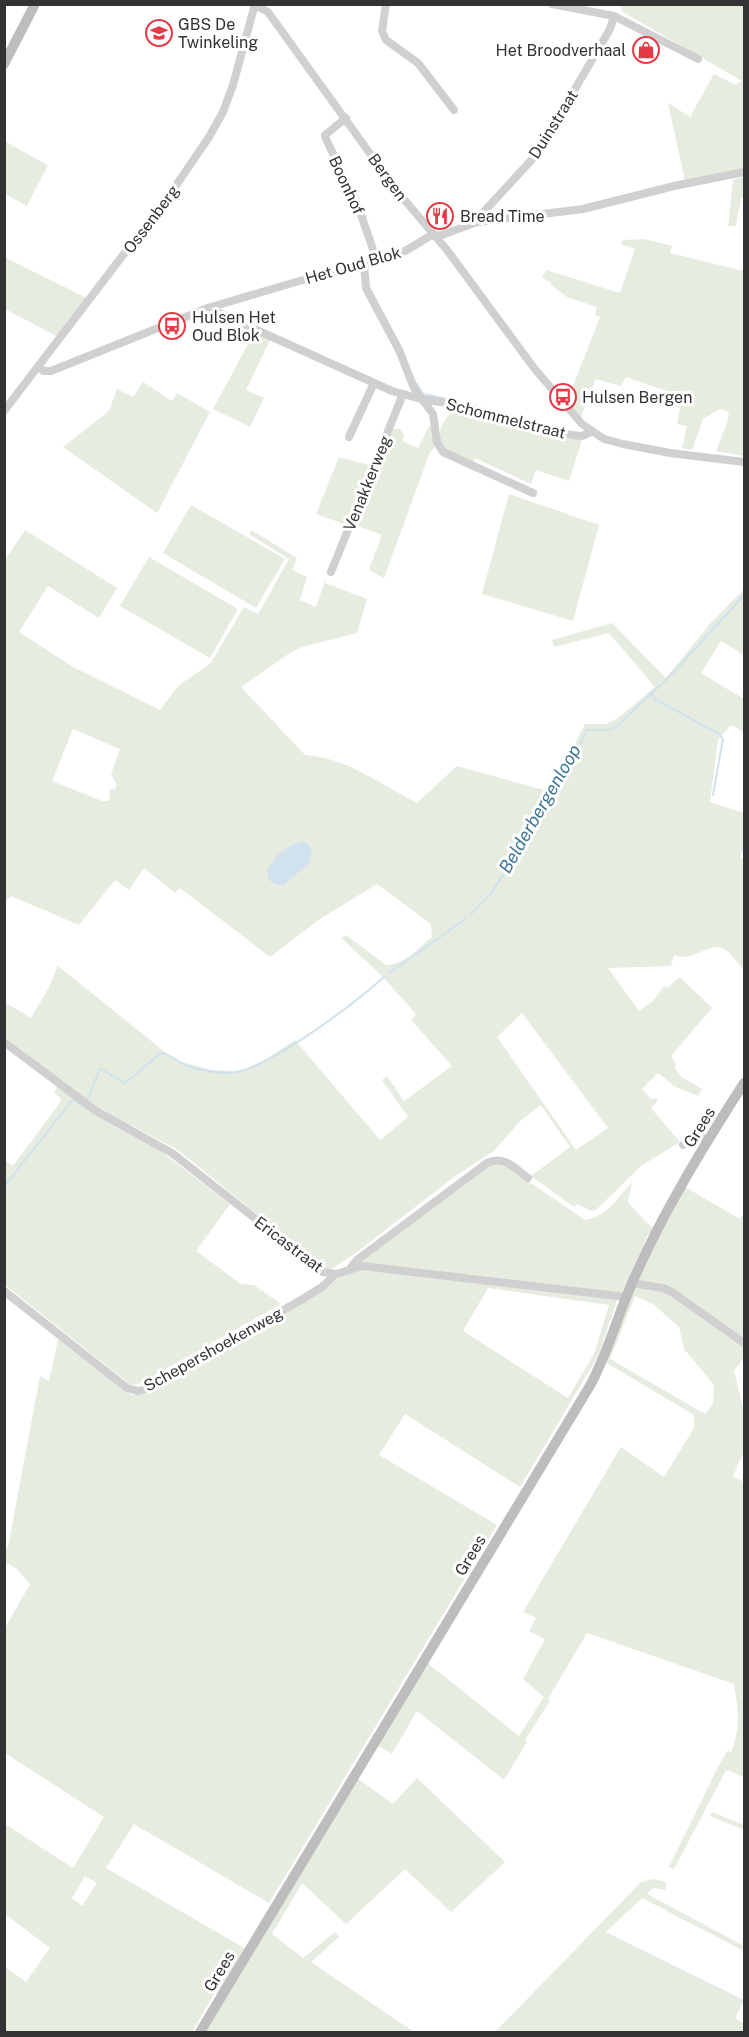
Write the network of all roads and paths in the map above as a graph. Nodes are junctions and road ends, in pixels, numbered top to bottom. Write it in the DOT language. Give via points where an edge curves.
graph roads {
  1 [pos="34,4"];
  2 [pos="386,4"];
  3 [pos="552,4"];
  4 [pos="255,5"];
  5 [pos="614,16"];
  6 [pos="698,58"];
  7 [pos="4,64"];
  8 [pos="454,110"];
  9 [pos="346,118"];
  10 [pos="744,172"];
  11 [pos="477,222"];
  12 [pos="435,236"];
  13 [pos="377,261"];
  14 [pos="364,265"];
  15 [pos="208,308"];
  16 [pos="39,368"];
  17 [pos="374,383"];
  18 [pos="403,394"];
  19 [pos="421,399"];
  20 [pos="4,411"];
  21 [pos="591,432"];
  22 [pos="349,437"];
  23 [pos="744,462"];
  24 [pos="533,493"];
  25 [pos="331,572"];
  26 [pos="4,1042"];
  27 [pos="744,1083"];
  28 [pos="708,1140"];
  29 [pos="682,1145"];
  30 [pos="528,1178"];
  31 [pos="350,1268"];
  32 [pos="336,1274"];
  33 [pos="632,1283"];
  34 [pos="4,1291"];
  35 [pos="626,1296"];
  36 [pos="744,1343"];
  37 [pos="200,2032"];
  1 -- 7 [label="street"];
  2 -- 8 [label="street" via="382,32 386,40 418,63"];
  3 -- 5 [label="street"];
  4 -- 9 [label="street, Bergen" via="268,12"];
  4 -- 16 [label="street, Ossenberg" via="233,85 209,136 176,187"];
  5 -- 6 [label="street"];
  5 -- 11 [label="street, Duinstraat" via="537,154"];
  9 -- 12 [label="street, Bergen" via="397,191"];
  9 -- 13 [label="street, Boonhof" via="325,135 358,206"];
  10 -- 11 [label="street, Het Oud Blok" via="583,209"];
  11 -- 12 [label="street, Het Oud Blok"];
  12 -- 13 [label="street, Het Oud Blok"];
  12 -- 21 [label="street, Bergen" via="534,368"];
  13 -- 14 [label="street, Het Oud Blok"];
  14 -- 15 [label="street, Het Oud Blok"];
  14 -- 19 [label="street" via="366,288"];
  15 -- 16 [label="street, Het Oud Blok" via="51,370"];
  15 -- 17 [label="street, Schommelstraat"];
  16 -- 20 [label="street, Ossenberg"];
  17 -- 18 [label="street, Schommelstraat"];
  17 -- 22 [label="street"];
  18 -- 19 [label="street, Schommelstraat"];
  18 -- 25 [label="street, Venakkerweg"];
  19 -- 21 [label="street, Schommelstraat" via="572,435"];
  19 -- 24 [label="street" via="434,414 436,442 443,452"];
  21 -- 23 [label="street, Schommelstraat" via="623,444"];
  26 -- 32 [label="street, Ericastraat" via="96,1111 172,1153 314,1266"];
  27 -- 28 [label="street, Grees"];
  28 -- 29 [label="street" via="699,1137"];
  28 -- 33 [label="street, Grees"];
  30 -- 31 [label="street" via="502,1160 487,1163"];
  31 -- 32 [label="street, Ericastraat"];
  31 -- 35 [label="street, Ericastraat" via="362,1266"];
  32 -- 34 [label="street, Schepershoekenweg" via="301,1300 138,1391 127,1388"];
  33 -- 35 [label="street, Grees"];
  33 -- 36 [label="street" via="672,1292"];
  35 -- 37 [label="street, Grees" via="591,1384"];
}
